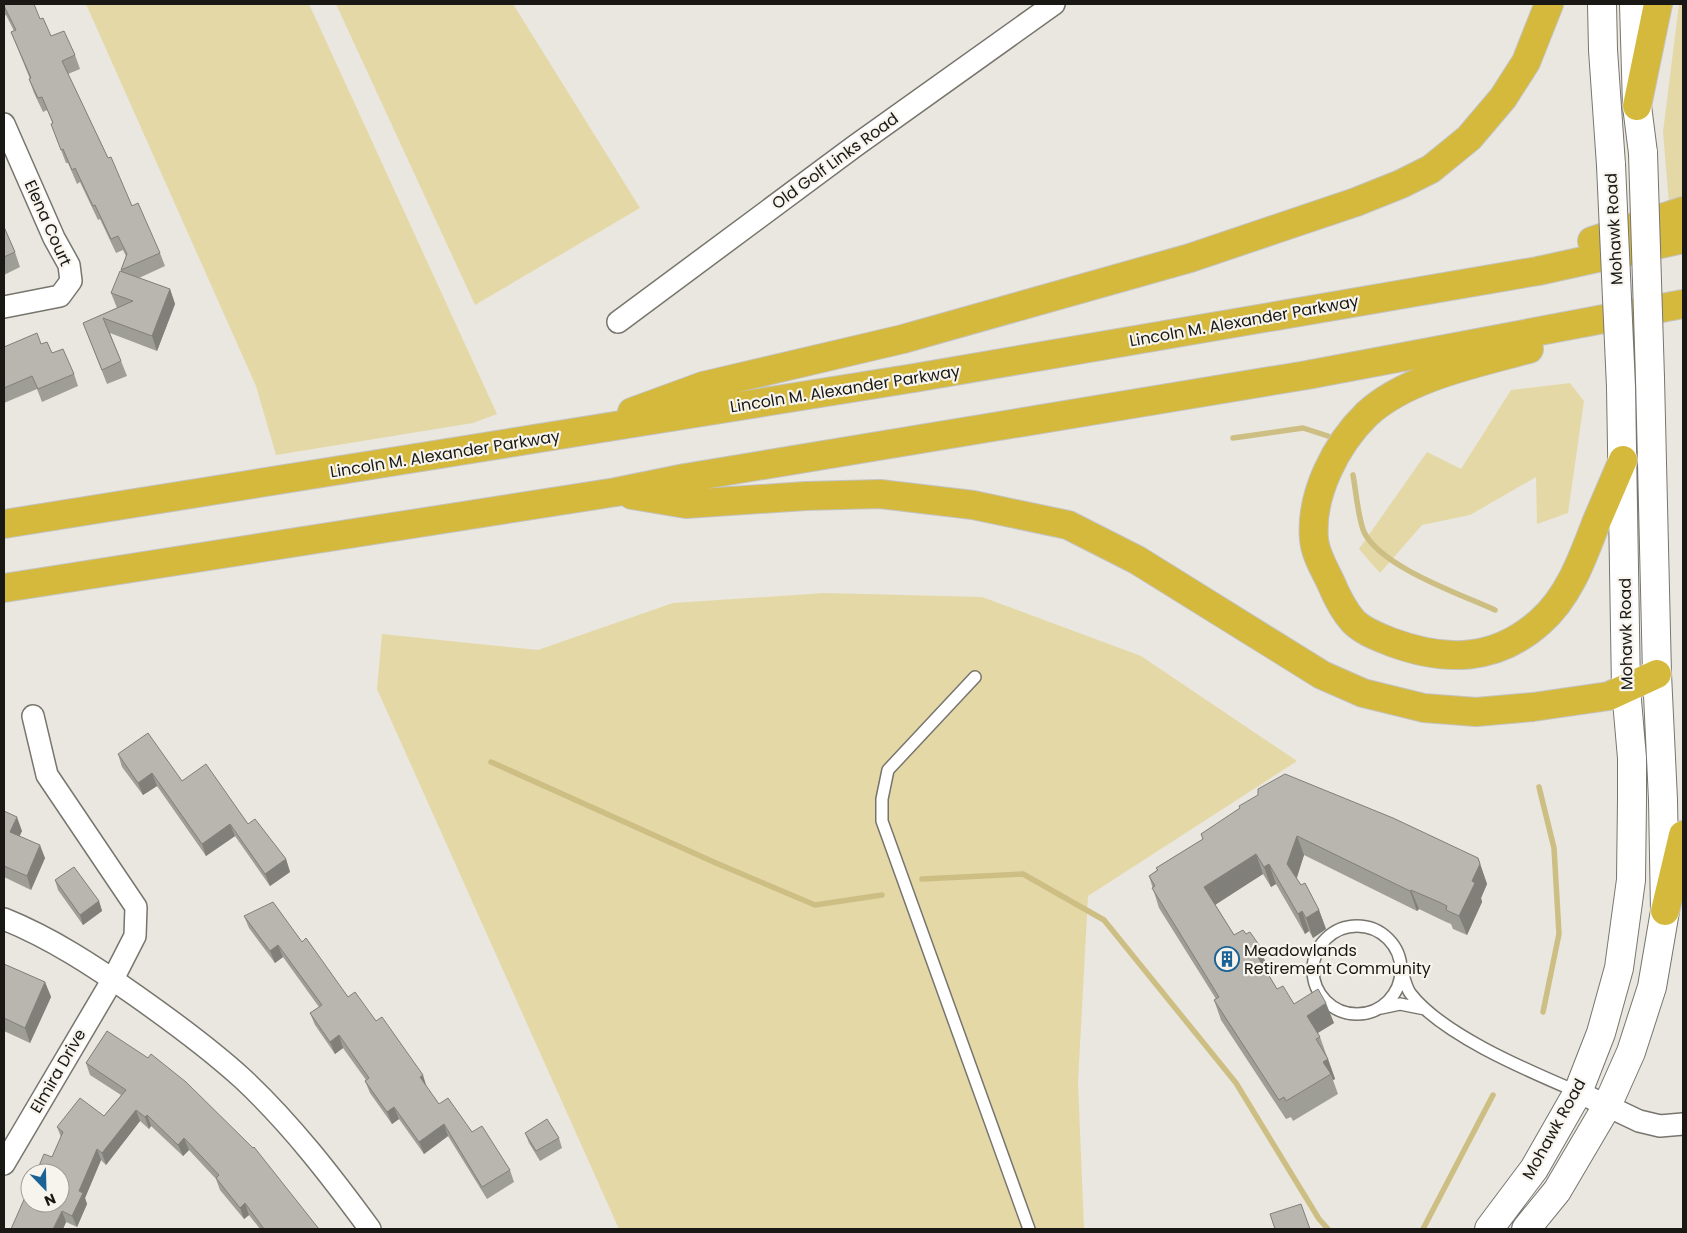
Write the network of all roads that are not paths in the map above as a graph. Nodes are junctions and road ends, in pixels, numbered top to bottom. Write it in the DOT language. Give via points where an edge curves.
graph roads {
  1 [pos="1054,4"];
  2 [pos="1549,4"];
  3 [pos="1602,4"];
  4 [pos="1634,4"];
  5 [pos="1658,4"];
  6 [pos="1637,106"];
  7 [pos="4,124"];
  8 [pos="1683,211"];
  9 [pos="1683,239"];
  10 [pos="1538,271"];
  11 [pos="1683,304"];
  12 [pos="4,308"];
  13 [pos="1683,309"];
  14 [pos="618,322"];
  15 [pos="576,434"];
  16 [pos="1623,460"];
  17 [pos="616,492"];
  18 [pos="4,524"];
  19 [pos="4,588"];
  20 [pos="1656,674"];
  21 [pos="975,677"];
  22 [pos="1626,689"];
  23 [pos="33,716"];
  24 [pos="1683,835"];
  25 [pos="1665,911"];
  26 [pos="4,919"];
  27 [pos="1401,969"];
  28 [pos="113,979"];
  29 [pos="1379,1008"];
  30 [pos="1425,1009"];
  31 [pos="1578,1092"];
  32 [pos="1607,1106"];
  33 [pos="1683,1124"];
  34 [pos="4,1164"];
  35 [pos="370,1229"];
  36 [pos="1029,1229"];
  37 [pos="1489,1229"];
  38 [pos="1526,1229"];
  1 -- 14 [label="street, Old Golf Links Road" via="855,146"];
  2 -- 15 [label="highway" via="1526,62 1503,98 1469,138 1431,169 1401,184 1190,258 912,336 703,386"];
  3 -- 16 [label="main road, Mohawk Road, bridge"];
  4 -- 6 [label="main road, Mohawk Road"];
  5 -- 6 [label="highway"];
  6 -- 20 [label="main road, Mohawk Road, bridge" via="1643,153"];
  7 -- 12 [label="street, Elena Court" via="69,265 71,281 60,296"];
  8 -- 10 [label="highway" via="1586,244"];
  9 -- 10 [label="highway, Lincoln M. Alexander Parkway"];
  10 -- 15 [label="highway, Lincoln M. Alexander Parkway"];
  11 -- 17 [label="highway" via="1307,375"];
  13 -- 16 [label="highway" via="1664,321 1535,347 1454,370 1400,392 1368,413 1346,439 1328,471 1315,506 1314,540 1335,592 1353,622 1380,638 1408,648 1443,656 1480,654 1509,644 1541,622 1564,593 1586,552"];
  15 -- 18 [label="highway, Lincoln M. Alexander Parkway"];
  16 -- 22 [label="main road, Mohawk Road"];
  17 -- 19 [label="highway"];
  17 -- 22 [label="highway" via="686,504 880,494 973,505 1068,525 1137,560 1322,675 1363,694 1424,708 1476,712 1533,707 1609,696"];
  20 -- 22 [label="highway"];
  20 -- 25 [label="main road, Mohawk Road"];
  21 -- 36 [label="lane" via="888,770 882,799 882,821"];
  22 -- 31 [label="main road, Mohawk Road" via="1632,758 1631,880 1618,968 1601,1033"];
  23 -- 28 [label="street, Elmira Drive" via="47,775 136,907 135,936"];
  24 -- 25 [label="highway"];
  25 -- 32 [label="main road, Mohawk Road" via="1652,987 1631,1052"];
  26 -- 28 [label="street" via="35,932"];
  27 -- 29 [label="lane" via="1399,984 1391,998"];
  27 -- 29 [label="lane" via="1398,954 1390,941 1377,931 1362,926 1332,933 1318,949 1313,964 1314,979 1320,994 1330,1005 1344,1012 1359,1014"];
  27 -- 30 [label="lane" via="1408,991"];
  28 -- 34 [label="street, Elmira Drive"];
  28 -- 35 [label="street" via="196,1039 243,1079 331,1175"];
  29 -- 30 [label="lane" via="1400,1004"];
  30 -- 31 [label="lane" via="1442,1023 1525,1070"];
  31 -- 32 [label="street"];
  31 -- 37 [label="main road, Mohawk Road" via="1534,1169"];
  32 -- 33 [label="street" via="1639,1121 1660,1126"];
  32 -- 38 [label="main road, Mohawk Road" via="1557,1192"];
}
